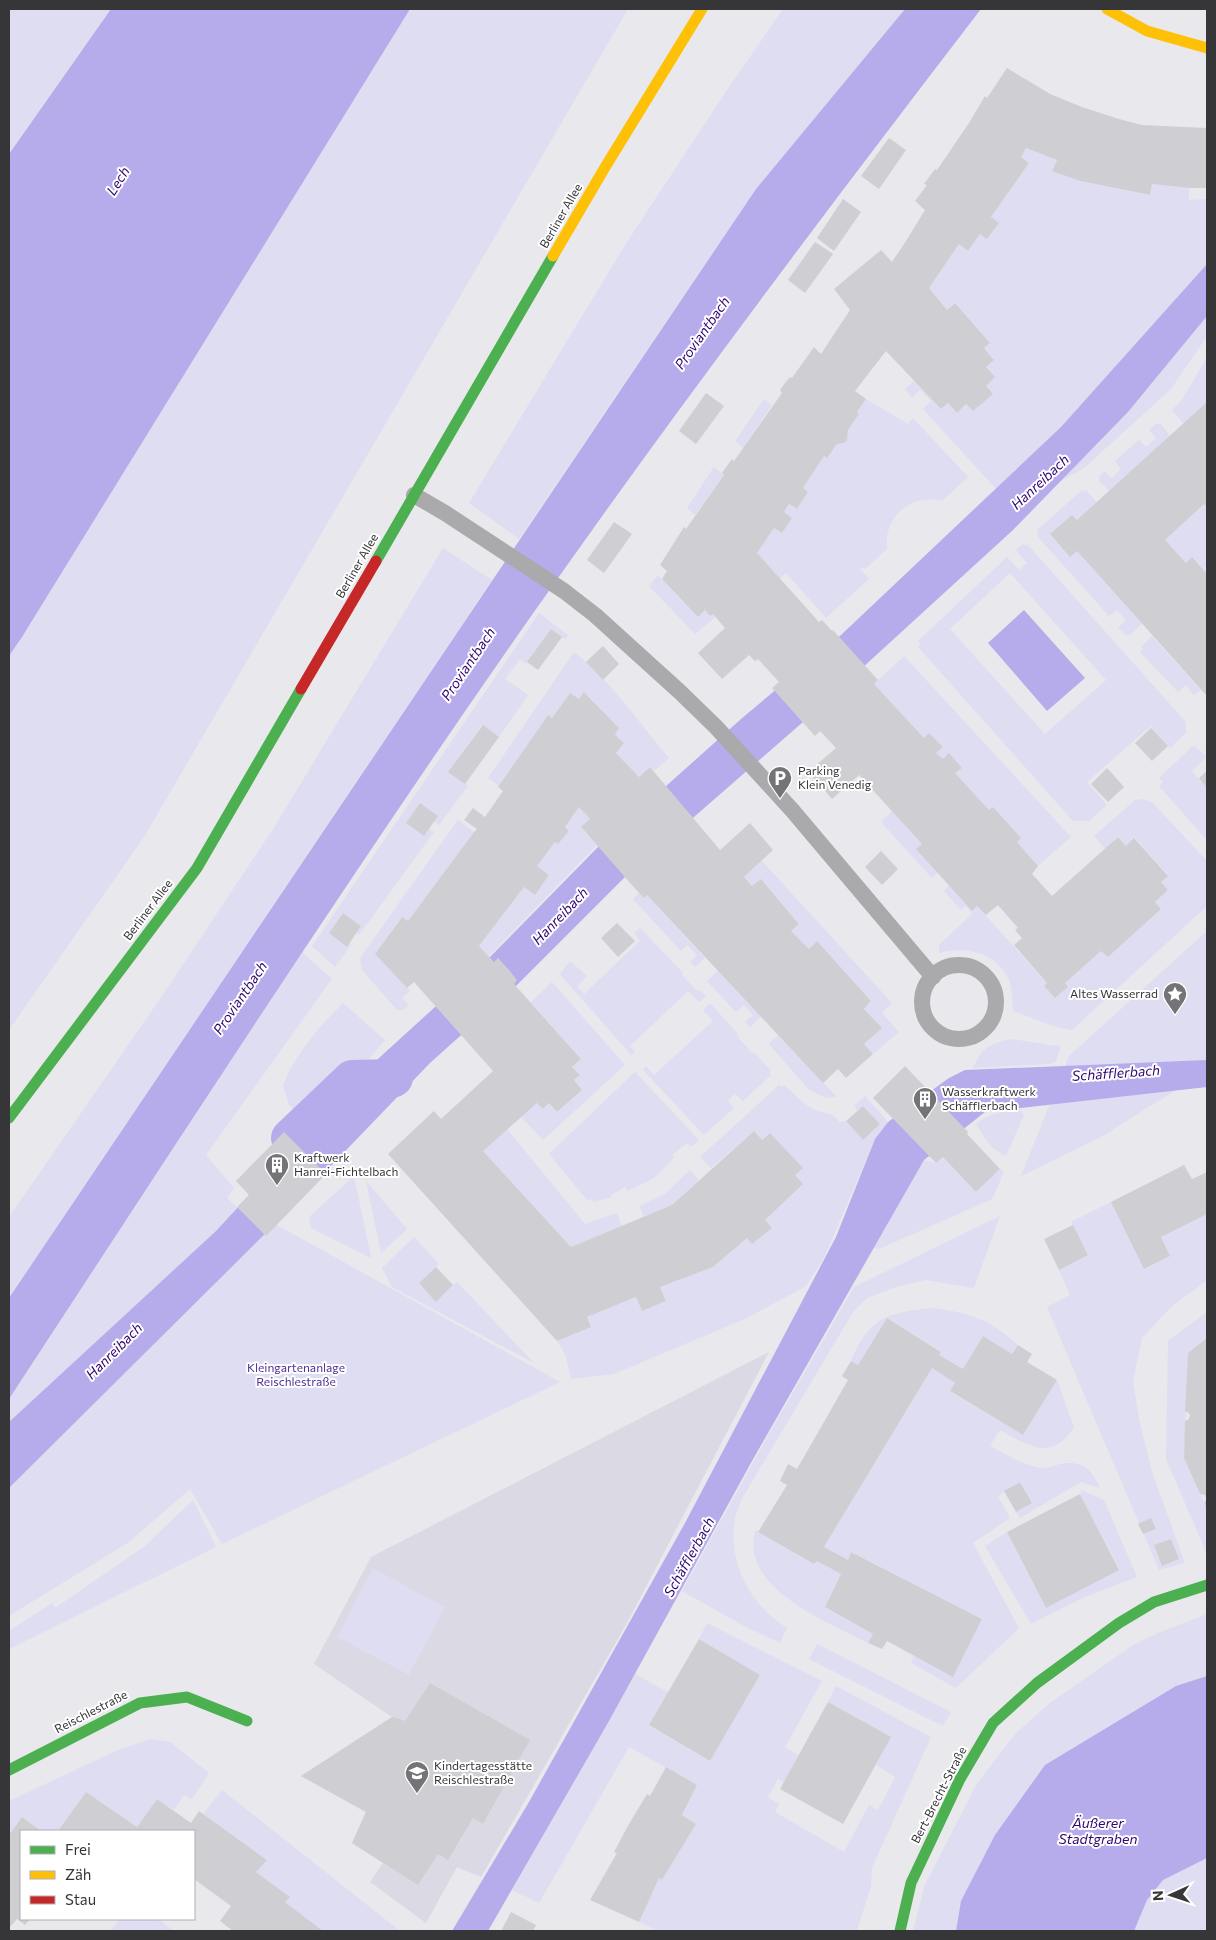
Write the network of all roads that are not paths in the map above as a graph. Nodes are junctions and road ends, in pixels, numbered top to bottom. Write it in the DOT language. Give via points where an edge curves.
graph roads {
  1 [pos="702,9"];
  2 [pos="1107,9"];
  3 [pos="1207,48"];
  4 [pos="414,495"];
  5 [pos="933,977"];
  6 [pos="9,1118"];
  7 [pos="1207,1585"];
  8 [pos="247,1721"];
  9 [pos="9,1770"];
  10 [pos="900,1931"];
  1 -- 4 [label="main road, Berliner Allee" via="604,169"];
  2 -- 3 [label="main road" via="1146,31"];
  4 -- 5 [label="lane" via="564,591 680,692 792,810"];
  4 -- 6 [label="main road, Berliner Allee" via="197,868"];
  5 -- 5 [label="lane" via="924,992 923,1004 933,1028 942,1035 964,1039 984,1029 996,1009 996,997 985,975 962,965 950,966"];
  7 -- 10 [label="main road, Bert-Brecht-Straße" via="1154,1602 1119,1623 1037,1683 993,1723 960,1779 911,1883"];
  8 -- 9 [label="main road, Reischlestraße" via="187,1697 140,1703"];
}
